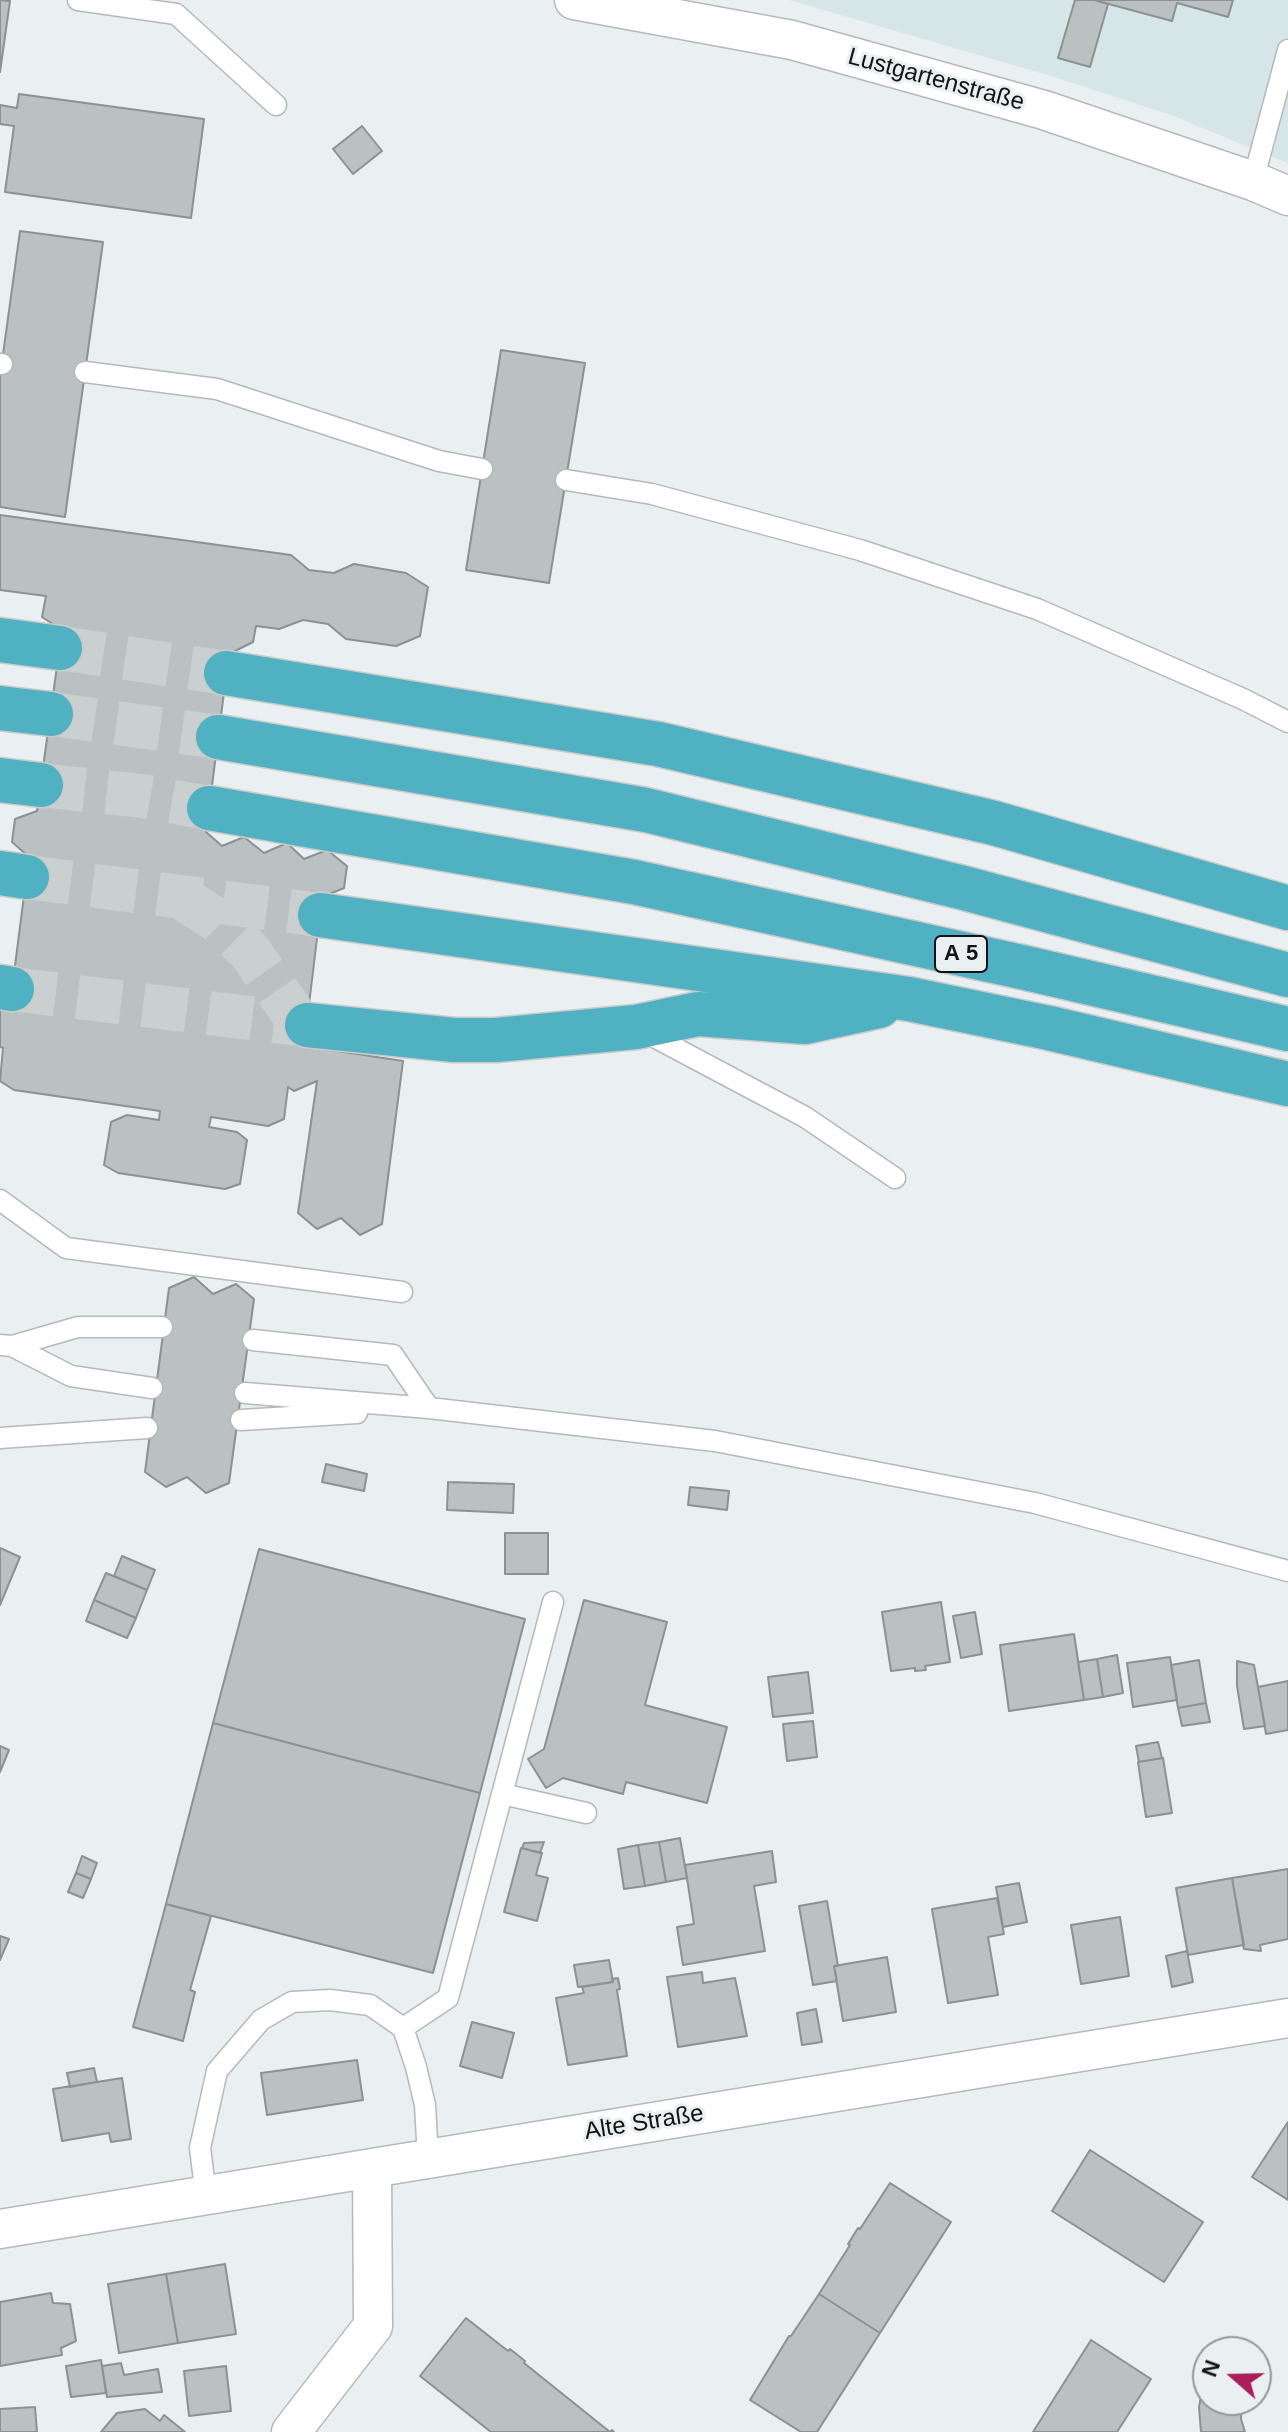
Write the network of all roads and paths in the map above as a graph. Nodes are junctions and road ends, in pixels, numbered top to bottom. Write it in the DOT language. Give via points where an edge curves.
graph roads {
  1 [pos="78,0"];
  2 [pos="574,0"];
  3 [pos="1288,50"];
  4 [pos="276,105"];
  5 [pos="1253,181"];
  6 [pos="1288,196"];
  7 [pos="85,372"];
  8 [pos="482,469"];
  9 [pos="566,480"];
  10 [pos="0,640"];
  11 [pos="60,648"];
  12 [pos="226,673"];
  13 [pos="0,708"];
  14 [pos="51,714"];
  15 [pos="1288,722"];
  16 [pos="218,737"];
  17 [pos="209,808"];
  18 [pos="1288,908"];
  19 [pos="320,915"];
  20 [pos="1288,975"];
  21 [pos="909,999"];
  22 [pos="307,1025"];
  23 [pos="636,1027"];
  24 [pos="1288,1029"];
  25 [pos="1288,1084"];
  26 [pos="895,1178"];
  27 [pos="0,1200"];
  28 [pos="402,1292"];
  29 [pos="162,1327"];
  30 [pos="253,1340"];
  31 [pos="6,1346"];
  32 [pos="152,1388"];
  33 [pos="245,1393"];
  34 [pos="429,1408"];
  35 [pos="241,1420"];
  36 [pos="147,1428"];
  37 [pos="0,1438"];
  38 [pos="1288,1571"];
  39 [pos="553,1602"];
  40 [pos="502,1794"];
  41 [pos="586,1813"];
  42 [pos="1288,2018"];
  43 [pos="403,2028"];
  44 [pos="428,2158"];
  45 [pos="372,2168"];
  46 [pos="206,2196"];
  47 [pos="0,2229"];
  48 [pos="291,2432"];
  1 -- 4 [label="lane" via="176,14"];
  2 -- 5 [label="street, Lustgartenstraße" via="792,40 1044,110"];
  3 -- 5 [label="lane"];
  5 -- 6 [label="street, Lustgartenstraße"];
  7 -- 8 [label="lane" via="217,389 439,461"];
  9 -- 15 [label="lane" via="652,494 830,542 1037,609"];
  10 -- 11 [label="highway"];
  12 -- 18 [label="highway" via="658,744 994,823"];
  13 -- 14 [label="highway"];
  16 -- 20 [label="highway" via="646,810"];
  17 -- 24 [label="highway, A 5" via="634,882"];
  19 -- 21 [label="highway, A 5"];
  21 -- 23 [label="highway" via="805,1022 698,1014"];
  21 -- 25 [label="highway, A 5"];
  22 -- 23 [label="highway" via="454,1040"];
  23 -- 26 [label="lane" via="805,1117"];
  27 -- 28 [label="lane" via="66,1248"];
  29 -- 31 [label="lane" via="78,1327"];
  30 -- 34 [label="lane" via="393,1355"];
  31 -- 32 [label="lane" via="71,1376"];
  33 -- 34 [label="lane"];
  34 -- 35 [label="lane"];
  34 -- 38 [label="lane" via="731,1444 1035,1503"];
  36 -- 37 [label="lane"];
  39 -- 40 [label="lane"];
  40 -- 41 [label="lane"];
  40 -- 43 [label="lane" via="448,1998"];
  42 -- 44 [label="street, Alte Straße"];
  43 -- 44 [label="lane" via="425,2105"];
  43 -- 46 [label="lane" via="370,2005 330,2000 292,2002 261,2020 217,2071 200,2148"];
  44 -- 45 [label="street, Alte Straße"];
  45 -- 46 [label="street, Alte Straße"];
  45 -- 48 [label="street" via="373,2326"];
  46 -- 47 [label="street, Alte Straße"];
}
